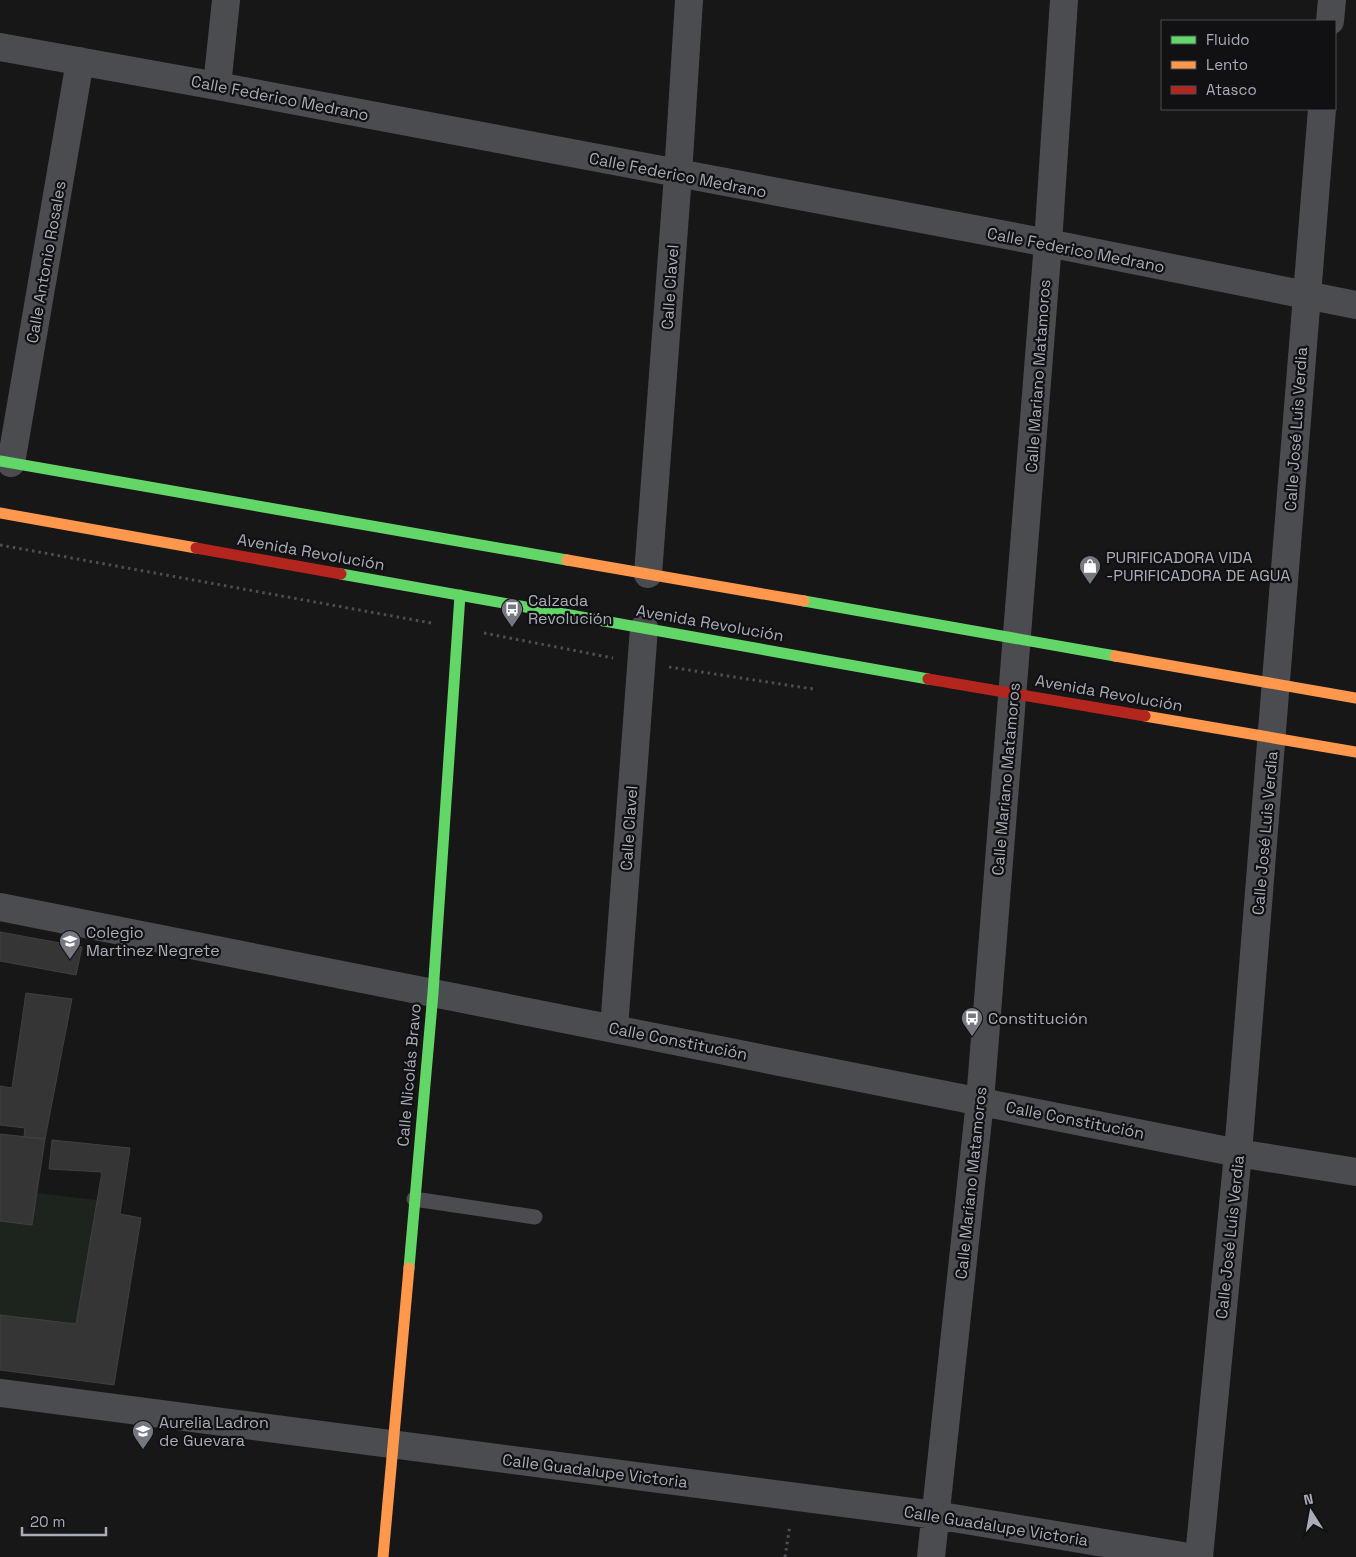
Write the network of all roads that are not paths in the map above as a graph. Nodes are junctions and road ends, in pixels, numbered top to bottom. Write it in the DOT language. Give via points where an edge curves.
graph roads {
  1 [pos="226,0"];
  2 [pos="689,0"];
  3 [pos="1064,0"];
  4 [pos="1332,0"];
  5 [pos="1330,20"];
  6 [pos="0,47"];
  7 [pos="80,61"];
  8 [pos="217,86"];
  9 [pos="1322,110"];
  10 [pos="678,175"];
  11 [pos="1048,243"];
  12 [pos="1306,295"];
  13 [pos="1356,305"];
  14 [pos="6,462"];
  15 [pos="0,513"];
  16 [pos="648,574"];
  17 [pos="460,595"];
  18 [pos="644,628"];
  19 [pos="1017,639"];
  20 [pos="1277,684"];
  21 [pos="1013,694"];
  22 [pos="1356,698"];
  23 [pos="1273,738"];
  24 [pos="1356,752"];
  25 [pos="0,907"];
  26 [pos="433,993"];
  27 [pos="614,1028"];
  28 [pos="980,1101"];
  29 [pos="1238,1153"];
  30 [pos="1356,1172"];
  31 [pos="414,1199"];
  32 [pos="535,1218"];
  33 [pos="0,1393"];
  34 [pos="393,1444"];
  35 [pos="935,1515"];
  36 [pos="383,1557"];
  37 [pos="931,1557"];
  38 [pos="1189,1557"];
  39 [pos="1199,1557"];
  1 -- 8 [label="street"];
  2 -- 10 [label="street, Calle Clavel"];
  3 -- 11 [label="street, Calle Mariano Matamoros"];
  4 -- 5 [label="street"];
  6 -- 7 [label="street, Calle Federico Medrano"];
  7 -- 8 [label="street, Calle Federico Medrano"];
  7 -- 14 [label="street, Calle Antonio Rosales"];
  8 -- 10 [label="street, Calle Federico Medrano"];
  9 -- 12 [label="street, Calle José Luis Verdia"];
  10 -- 11 [label="street, Calle Federico Medrano"];
  10 -- 16 [label="street, Calle Clavel"];
  11 -- 12 [label="street, Calle Federico Medrano"];
  11 -- 19 [label="street, Calle Mariano Matamoros"];
  12 -- 13 [label="street, Calle Federico Medrano"];
  12 -- 20 [label="street, Calle José Luis Verdia"];
  14 -- 16 [label="main road"];
  15 -- 17 [label="main road, Avenida Revolución"];
  16 -- 19 [label="main road"];
  17 -- 18 [label="main road, Avenida Revolución"];
  17 -- 26 [label="main road, Calle Nicolás Bravo"];
  18 -- 21 [label="main road, Avenida Revolución"];
  18 -- 27 [label="street, Calle Clavel"];
  19 -- 20 [label="main road"];
  19 -- 21 [label="street, Calle Mariano Matamoros"];
  20 -- 22 [label="main road"];
  20 -- 23 [label="street, Calle José Luis Verdia"];
  21 -- 23 [label="main road, Avenida Revolución"];
  21 -- 28 [label="street, Calle Mariano Matamoros"];
  23 -- 24 [label="main road, Avenida Revolución"];
  23 -- 29 [label="street, Calle José Luis Verdia"];
  25 -- 26 [label="street, Calle Constitución"];
  26 -- 27 [label="street, Calle Constitución"];
  26 -- 31 [label="main road, Calle Nicolás Bravo"];
  27 -- 28 [label="street, Calle Constitución"];
  28 -- 29 [label="street, Calle Constitución"];
  28 -- 35 [label="street, Calle Mariano Matamoros"];
  29 -- 30 [label="street, Calle Constitución"];
  29 -- 39 [label="street, Calle José Luis Verdia"];
  31 -- 32 [label="lane"];
  31 -- 34 [label="main road, Calle Nicolás Bravo"];
  33 -- 34 [label="street, Calle Guadalupe Victoria"];
  34 -- 35 [label="street, Calle Guadalupe Victoria"];
  34 -- 36 [label="main road, Calle Nicolás Bravo"];
  35 -- 37 [label="street, Calle Mariano Matamoros"];
  35 -- 38 [label="street, Calle Guadalupe Victoria"];
}
